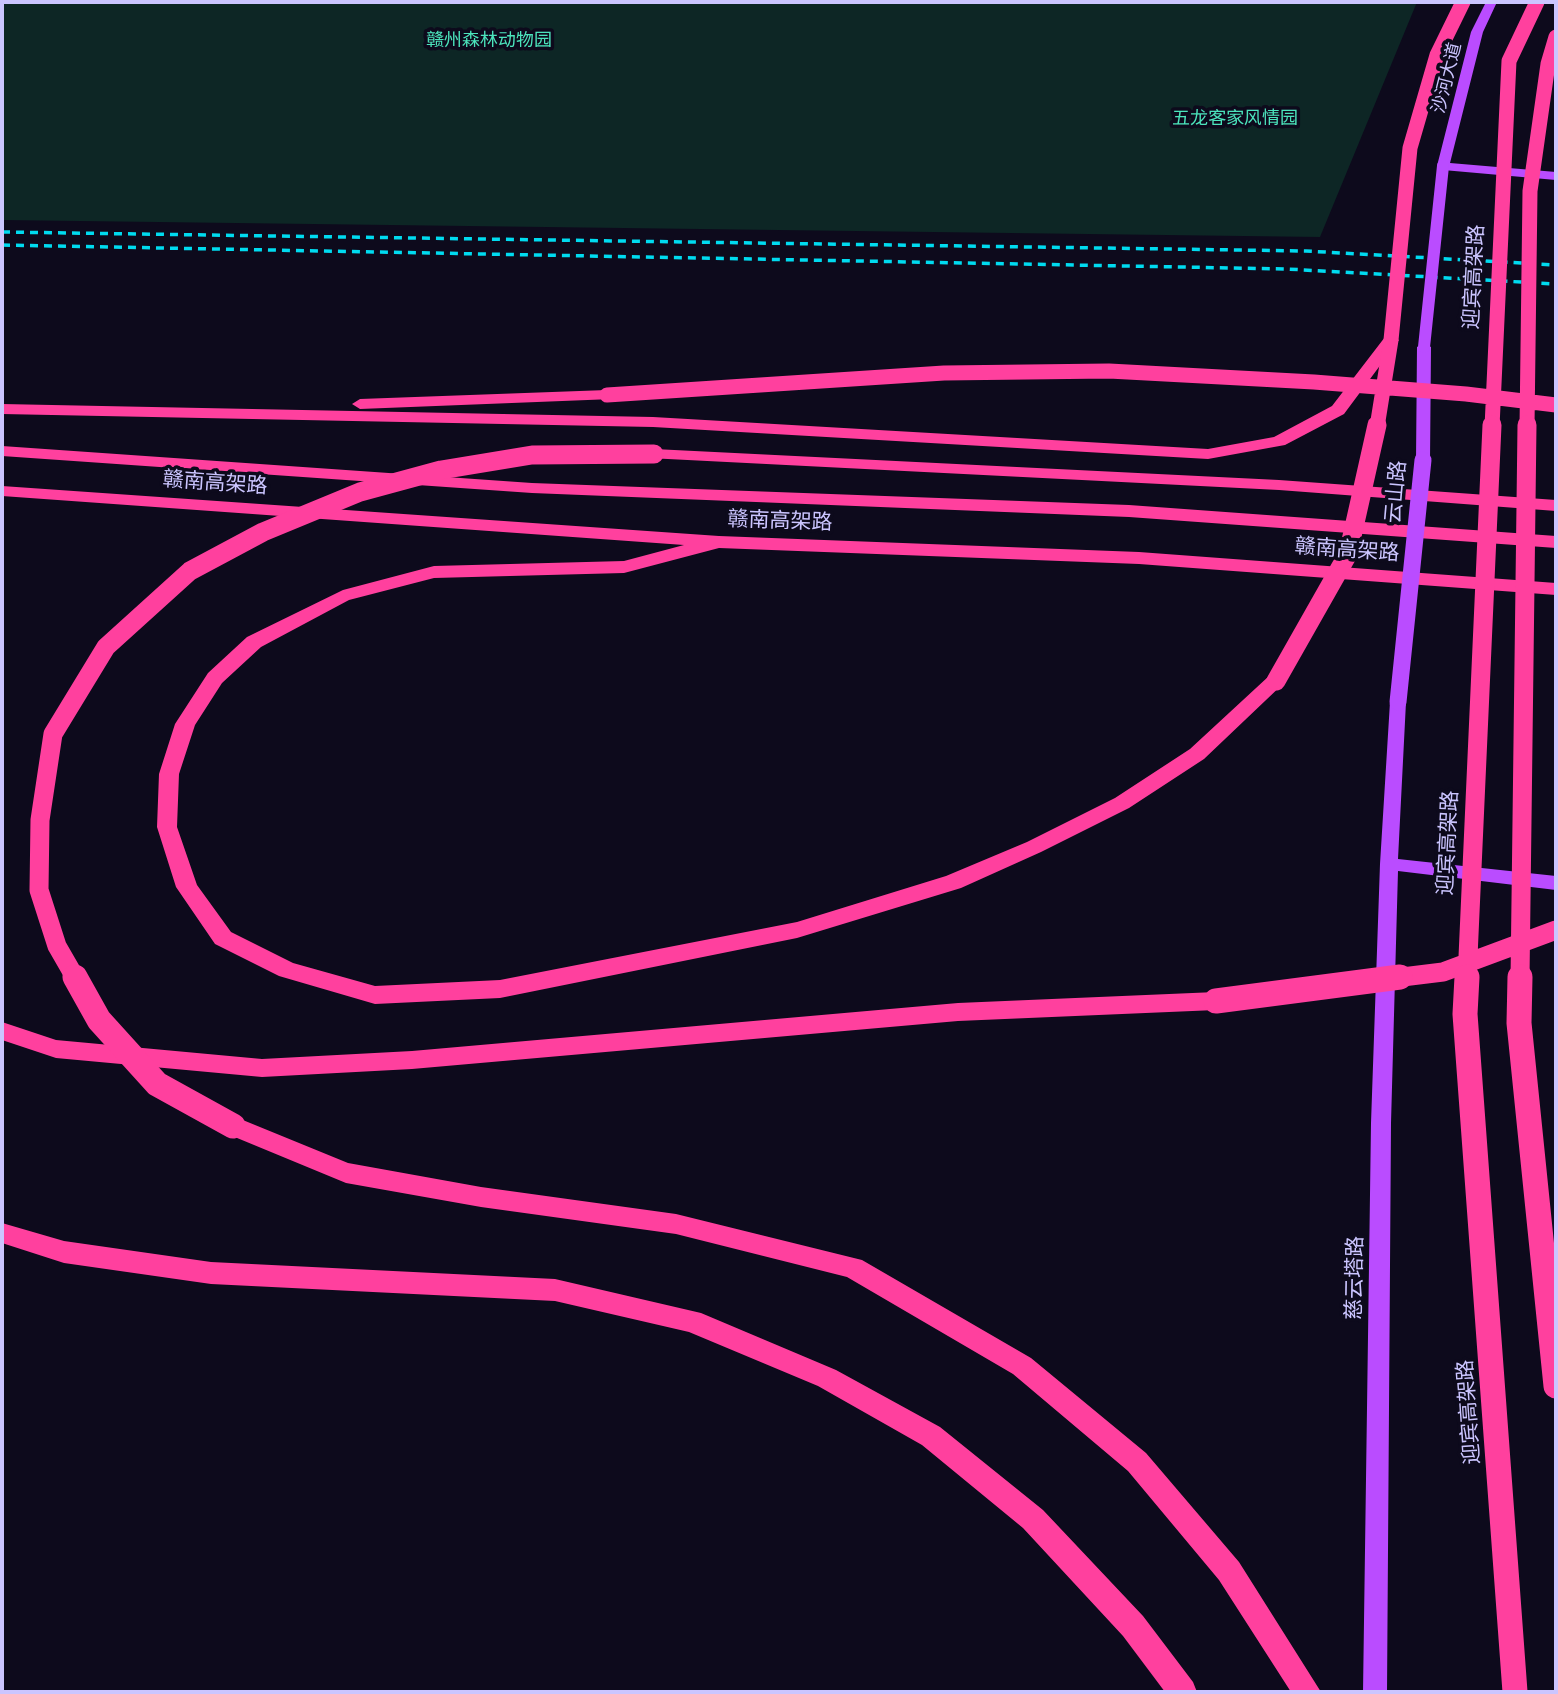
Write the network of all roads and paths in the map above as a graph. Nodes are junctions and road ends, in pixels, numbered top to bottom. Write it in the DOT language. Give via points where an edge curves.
graph roads {
  1 [pos="1463,2"];
  2 [pos="1490,2"];
  3 [pos="1537,2"];
  4 [pos="1556,37"];
  5 [pos="1443,166"];
  6 [pos="1556,176"];
  7 [pos="1391,340"];
  8 [pos="1556,405"];
  9 [pos="2,409"];
  10 [pos="109,413"];
  11 [pos="2,451"];
  12 [pos="2,491"];
  13 [pos="1556,506"];
  14 [pos="719,542"];
  15 [pos="1556,542"];
  16 [pos="1556,589"];
  17 [pos="1389,864"];
  18 [pos="1556,883"];
  19 [pos="1556,930"];
  20 [pos="2,1031"];
  21 [pos="2,1233"];
  22 [pos="1556,1385"];
  23 [pos="1183,1692"];
  24 [pos="1307,1692"];
  25 [pos="1375,1692"];
  26 [pos="1515,1692"];
  1 -- 7 [label="highway, bridge" via="1437,55 1410,148"];
  2 -- 5 [label="main road, 沙河大道" via="1477,32"];
  3 -- 26 [label="highway, 迎宾高架路, bridge" via="1509,61 1465,1014"];
  4 -- 22 [label="highway, bridge" via="1530,191 1518,1023"];
  5 -- 6 [label="main road"];
  5 -- 17 [label="main road, 云山路, bridge" via="1424,347 1423,460 1398,702"];
  7 -- 10 [label="highway, bridge" via="1338,410 1279,440 1208,454 653,422"];
  7 -- 14 [label="highway, bridge" via="1372,456 1348,554 1276,681 1197,754 1122,803 953,882 797,930 500,989 375,995 287,970 223,938 187,887 167,827 169,774 185,724 215,678 254,642 343,596 434,572 624,567"];
  8 -- 10 [label="highway, bridge" via="1328,383 1109,371 944,373 607,395"];
  9 -- 10 [label="highway"];
  11 -- 15 [label="highway, 赣南高架路" via="532,488 1129,511"];
  12 -- 14 [label="highway, 赣南高架路"];
  13 -- 24 [label="highway, bridge" via="1279,485 654,454 532,455 441,470 360,492 263,532 190,571 106,647 53,734 40,820 39,890 58,946 99,1020 157,1084 233,1126 346,1173 676,1224 853,1268 1022,1366 1137,1462 1229,1571"];
  14 -- 16 [label="highway, 赣南高架路" via="1139,558"];
  17 -- 18 [label="main road"];
  17 -- 25 [label="main road, 慈云塔路" via="1381,1123"];
  19 -- 20 [label="highway, bridge" via="1443,972 1216,1000 958,1012 412,1060 262,1068 57,1049"];
  21 -- 23 [label="highway" via="64,1252 211,1273 555,1290 692,1321 827,1377 930,1436 1033,1519 1133,1626"];
}
